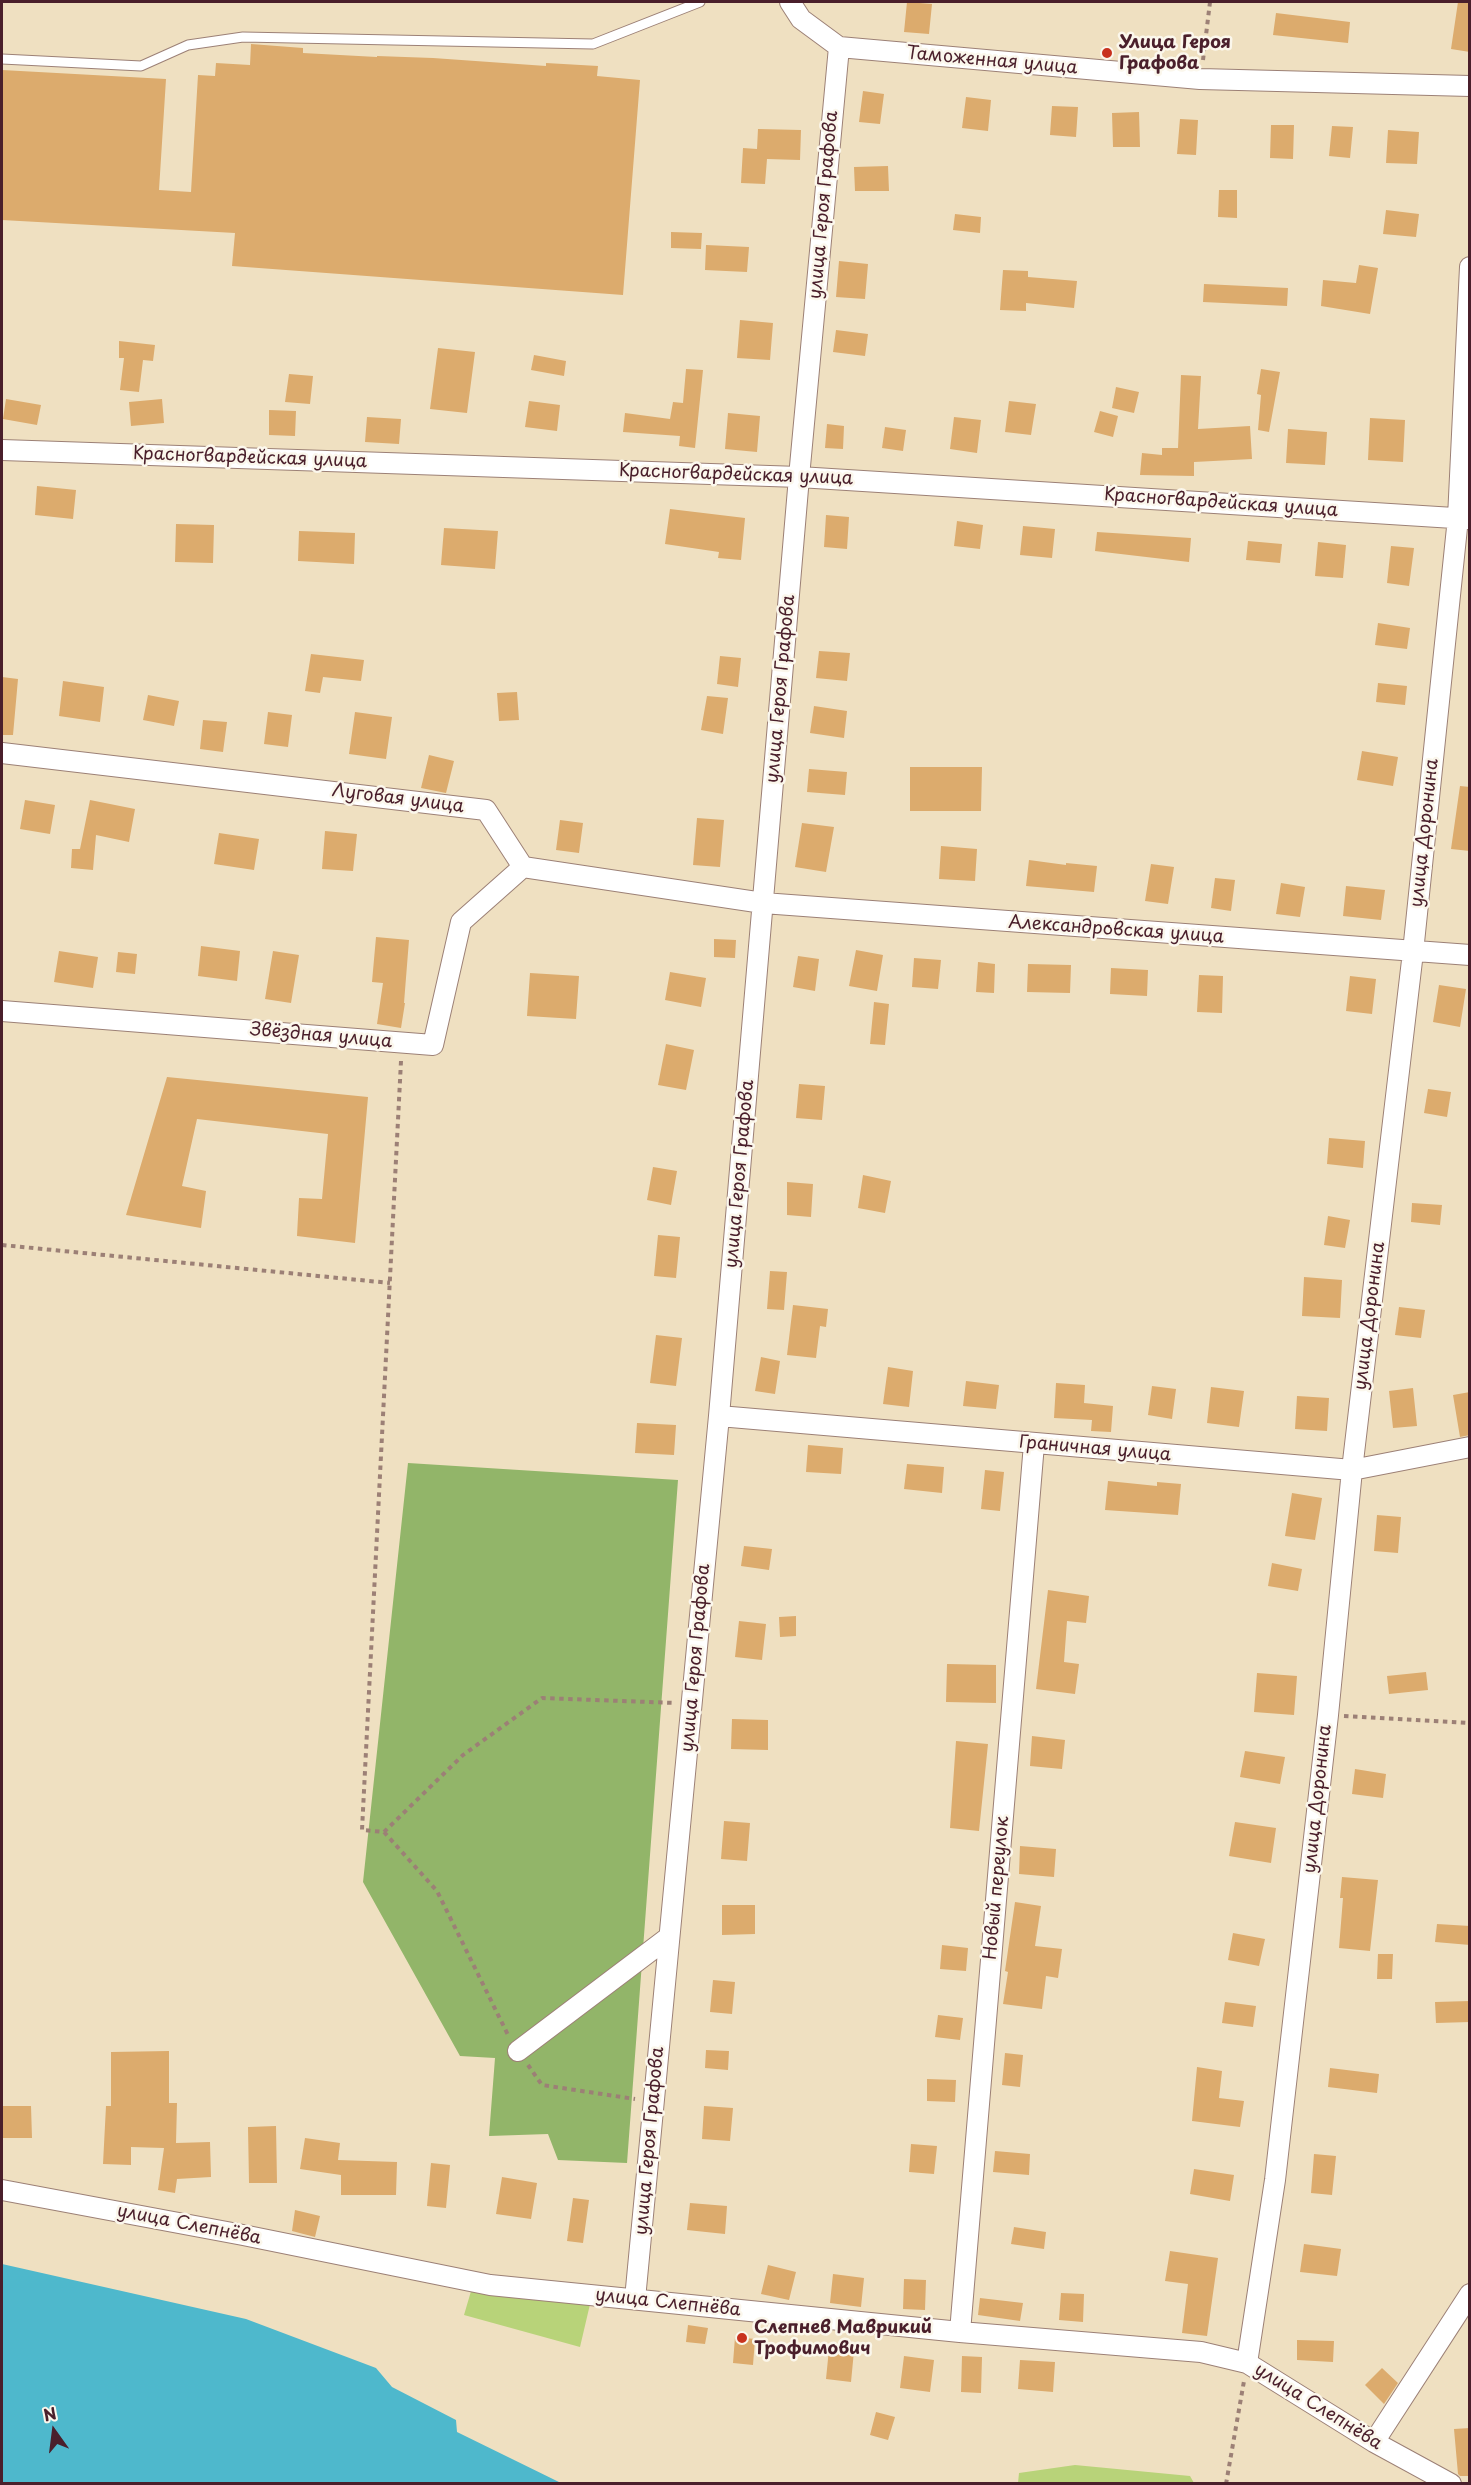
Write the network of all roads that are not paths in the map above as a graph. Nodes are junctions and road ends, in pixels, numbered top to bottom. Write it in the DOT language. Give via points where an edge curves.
graph roads {
  1 [pos="700,2"];
  2 [pos="790,2"];
  3 [pos="839,47"];
  4 [pos="2,59"];
  5 [pos="1470,86"];
  6 [pos="1470,267"];
  7 [pos="2,450"];
  8 [pos="799,477"];
  9 [pos="1464,518"];
  10 [pos="2,753"];
  11 [pos="523,867"];
  12 [pos="763,903"];
  13 [pos="1413,952"];
  14 [pos="1470,955"];
  15 [pos="2,1011"];
  16 [pos="719,1416"];
  17 [pos="1034,1444"];
  18 [pos="1470,1447"];
  19 [pos="1352,1470"];
  20 [pos="669,1937"];
  21 [pos="519,2051"];
  22 [pos="2,2190"];
  23 [pos="1470,2294"];
  24 [pos="635,2299"];
  25 [pos="960,2332"];
  26 [pos="1247,2363"];
  27 [pos="1374,2442"];
  28 [pos="1452,2484"];
  1 -- 4 [label="lane" via="593,44 243,37 188,45 141,66"];
  2 -- 3 [label="street" via="801,19"];
  3 -- 5 [label="street, Таможенная улица" via="1200,79"];
  3 -- 8 [label="street, улица Героя Графова"];
  6 -- 9 [label="street, улица Доронина"];
  7 -- 8 [label="street, Красногвардейская улица"];
  8 -- 9 [label="street, Красногвардейская улица"];
  8 -- 12 [label="street, улица Героя Графова"];
  9 -- 13 [label="street, улица Доронина"];
  10 -- 11 [label="street, Луговая улица" via="486,810"];
  11 -- 12 [label="street"];
  11 -- 15 [label="street, Звёздная улица" via="461,922 433,1045"];
  12 -- 13 [label="street, Александровская улица"];
  12 -- 16 [label="street, улица Героя Графова"];
  13 -- 14 [label="street, Александровская улица"];
  13 -- 19 [label="street, улица Доронина"];
  16 -- 17 [label="street, Граничная улица"];
  16 -- 20 [label="street, улица Героя Графова"];
  17 -- 19 [label="street, Граничная улица"];
  17 -- 25 [label="street, Новый переулок"];
  18 -- 19 [label="street, Граничная улица"];
  19 -- 26 [label="street, улица Доронина" via="1275,2180"];
  20 -- 21 [label="street"];
  20 -- 24 [label="street, улица Героя Графова"];
  22 -- 24 [label="street, улица Слепнёва" via="490,2284"];
  23 -- 27 [label="street"];
  24 -- 25 [label="street, улица Слепнёва"];
  25 -- 26 [label="street, улица Слепнёва" via="1201,2352"];
  26 -- 27 [label="street, улица Слепнёва"];
  27 -- 28 [label="street, улица Слепнёва"];
}
